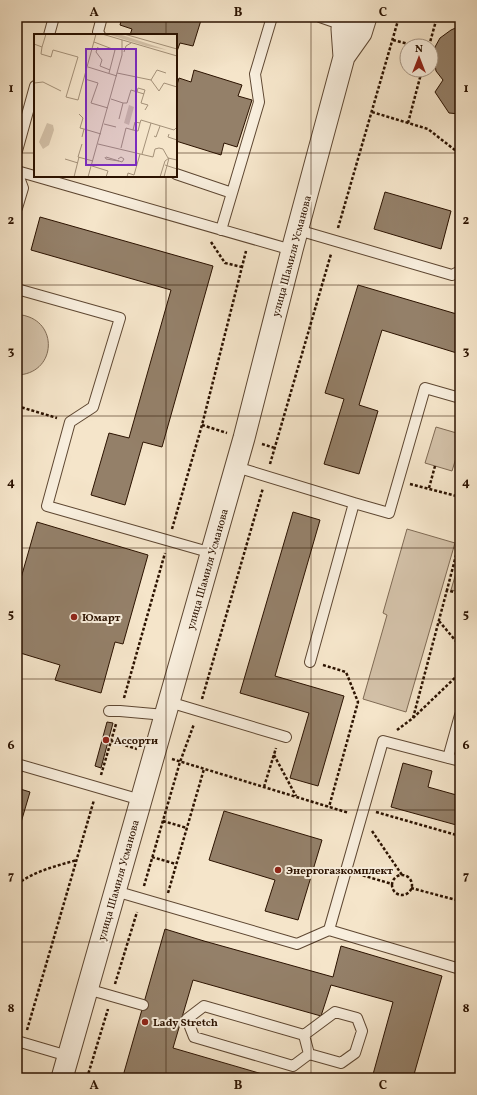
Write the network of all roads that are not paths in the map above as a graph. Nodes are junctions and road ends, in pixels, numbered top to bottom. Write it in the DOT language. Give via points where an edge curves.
graph roads {
  1 [pos="54,17"];
  2 [pos="102,17"];
  3 [pos="272,17"];
  4 [pos="320,17"];
  5 [pos="366,17"];
  6 [pos="344,21"];
  7 [pos="49,34"];
  8 [pos="99,34"];
  9 [pos="344,57"];
  10 [pos="34,90"];
  11 [pos="17,151"];
  12 [pos="17,171"];
  13 [pos="177,174"];
  14 [pos="34,176"];
  15 [pos="38,177"];
  16 [pos="232,193"];
  17 [pos="17,208"];
  18 [pos="221,230"];
  19 [pos="298,230"];
  20 [pos="292,250"];
  21 [pos="460,271"];
  22 [pos="17,289"];
  23 [pos="460,398"];
  24 [pos="236,467"];
  25 [pos="354,503"];
  26 [pos="212,553"];
  27 [pos="310,662"];
  28 [pos="167,708"];
  29 [pos="109,712"];
  30 [pos="460,715"];
  31 [pos="283,736"];
  32 [pos="448,758"];
  33 [pos="460,761"];
  34 [pos="17,764"];
  35 [pos="141,800"];
  36 [pos="115,891"];
  37 [pos="329,930"];
  38 [pos="460,969"];
  39 [pos="87,989"];
  40 [pos="143,1005"];
  41 [pos="304,1035"];
  42 [pos="20,1042"];
  43 [pos="309,1054"];
  44 [pos="68,1056"];
  45 [pos="62,1078"];
  1 -- 7 [label="lane"];
  2 -- 8 [label="lane"];
  3 -- 16 [label="lane" via="255,74 259,102"];
  4 -- 6 [label="lane"];
  5 -- 9 [label="street, улица Шамиля Усманова" via="361,33"];
  6 -- 9 [label="street, улица Шамиля Усманова"];
  9 -- 19 [label="street, улица Шамиля Усманова"];
  10 -- 11 [label="lane"];
  12 -- 14 [label="lane"];
  12 -- 17 [label="lane" via="23,188"];
  13 -- 16 [label="lane"];
  15 -- 18 [label="lane"];
  16 -- 18 [label="lane"];
  18 -- 20 [label="lane"];
  19 -- 20 [label="street, улица Шамиля Усманова"];
  19 -- 21 [label="lane" via="452,275"];
  20 -- 24 [label="street, улица Шамиля Усманова"];
  22 -- 26 [label="lane" via="120,318 93,407 70,422 47,506"];
  23 -- 25 [label="lane" via="425,388 389,513"];
  24 -- 25 [label="lane"];
  24 -- 26 [label="street, улица Шамиля Усманова"];
  25 -- 27 [label="lane"];
  26 -- 28 [label="street, улица Шамиля Усманова"];
  28 -- 29 [label="lane"];
  28 -- 31 [label="lane" via="199,711"];
  28 -- 35 [label="street, улица Шамиля Усманова"];
  30 -- 32 [label="lane"];
  32 -- 33 [label="lane"];
  32 -- 37 [label="lane" via="383,741"];
  34 -- 35 [label="lane"];
  35 -- 36 [label="street, улица Шамиля Усманова"];
  36 -- 37 [label="lane" via="297,944"];
  36 -- 39 [label="street, улица Шамиля Усманова"];
  37 -- 38 [label="lane"];
  39 -- 40 [label="lane"];
  39 -- 44 [label="street, улица Шамиля Усманова"];
  41 -- 43 [label="lane"];
  41 -- 43 [label="lane" via="335,1012 357,1018 362,1031 355,1053 341,1063"];
  41 -- 43 [label="lane" via="204,1006 185,1018 194,1037 293,1066"];
  42 -- 44 [label="lane"];
  44 -- 45 [label="street, улица Шамиля Усманова"];
}
